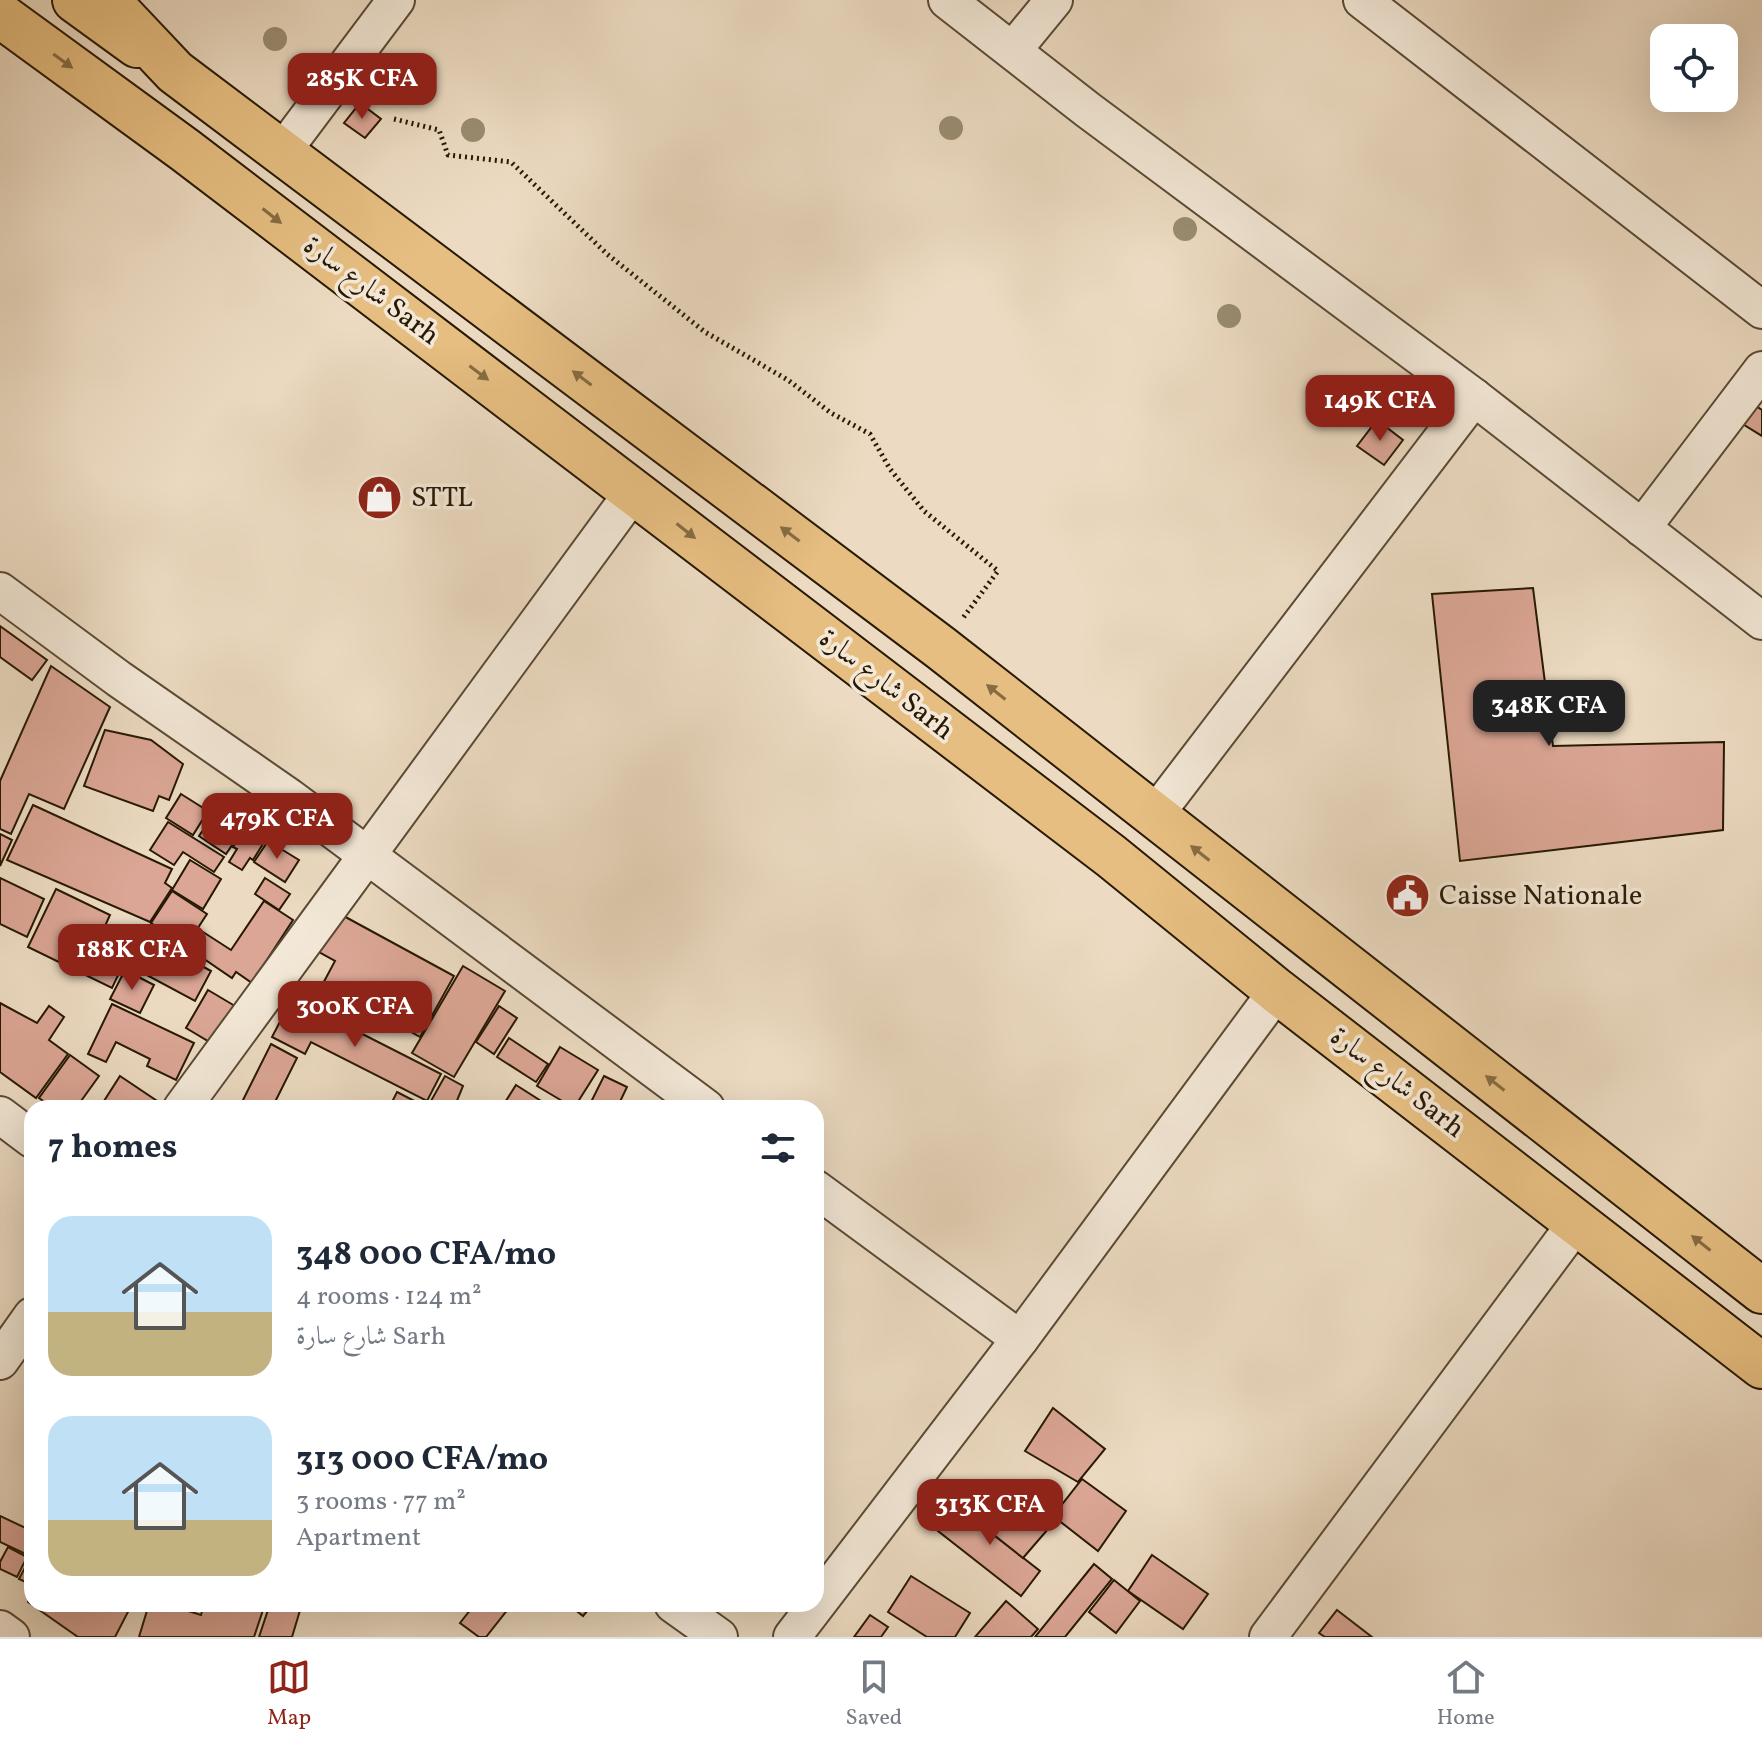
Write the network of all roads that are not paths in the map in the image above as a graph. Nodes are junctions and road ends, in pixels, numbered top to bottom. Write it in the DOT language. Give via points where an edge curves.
graph roads {
  1 [pos="75,0"];
  2 [pos="107,0"];
  3 [pos="396,0"];
  4 [pos="947,0"];
  5 [pos="1054,0"];
  6 [pos="1362,0"];
  7 [pos="0,15"];
  8 [pos="1013,50"];
  9 [pos="175,72"];
  10 [pos="282,152"];
  11 [pos="1762,310"];
  12 [pos="1762,370"];
  13 [pos="1474,397"];
  14 [pos="634,491"];
  15 [pos="1642,528"];
  16 [pos="0,591"];
  17 [pos="1762,621"];
  18 [pos="1154,816"];
  19 [pos="369,856"];
  20 [pos="1277,991"];
  21 [pos="188,1100"];
  22 [pos="695,1100"];
  23 [pos="0,1115"];
  24 [pos="24,1133"];
  25 [pos="824,1195"];
  26 [pos="1577,1222"];
  27 [pos="1762,1291"];
  28 [pos="24,1327"];
  29 [pos="1020,1339"];
  30 [pos="0,1361"];
  31 [pos="1762,1366"];
  32 [pos="824,1595"];
  33 [pos="684,1612"];
  34 [pos="811,1612"];
  35 [pos="0,1629"];
  36 [pos="11,1637"];
  37 [pos="719,1637"];
  38 [pos="792,1637"];
  39 [pos="1268,1637"];
  1 -- 9 [label="main road, شارع سارة Sarh"];
  2 -- 9 [label="main road"];
  3 -- 10 [label="street"];
  4 -- 8 [label="street"];
  5 -- 8 [label="street"];
  6 -- 11 [label="street"];
  7 -- 14 [label="main road, شارع سارة Sarh, one-way"];
  8 -- 13 [label="street"];
  9 -- 10 [label="main road, شارع سارة Sarh"];
  18 -- 10 [label="main road, شارع سارة Sarh, one-way" via="941,648"];
  12 -- 15 [label="street"];
  13 -- 15 [label="street"];
  13 -- 18 [label="street"];
  14 -- 19 [label="street"];
  14 -- 20 [label="main road, شارع سارة Sarh, one-way" via="1111,856"];
  15 -- 17 [label="street"];
  16 -- 19 [label="street"];
  27 -- 18 [label="main road, شارع سارة Sarh, one-way"];
  19 -- 21 [label="street"];
  19 -- 22 [label="street"];
  20 -- 26 [label="main road, شارع سارة Sarh"];
  20 -- 29 [label="street"];
  23 -- 24 [label="street"];
  25 -- 29 [label="street"];
  26 -- 31 [label="main road, شارع سارة Sarh"];
  26 -- 39 [label="street"];
  28 -- 30 [label="street"];
  29 -- 32 [label="street"];
  33 -- 37 [label="street"];
  34 -- 38 [label="street"];
  35 -- 36 [label="street"];
}
